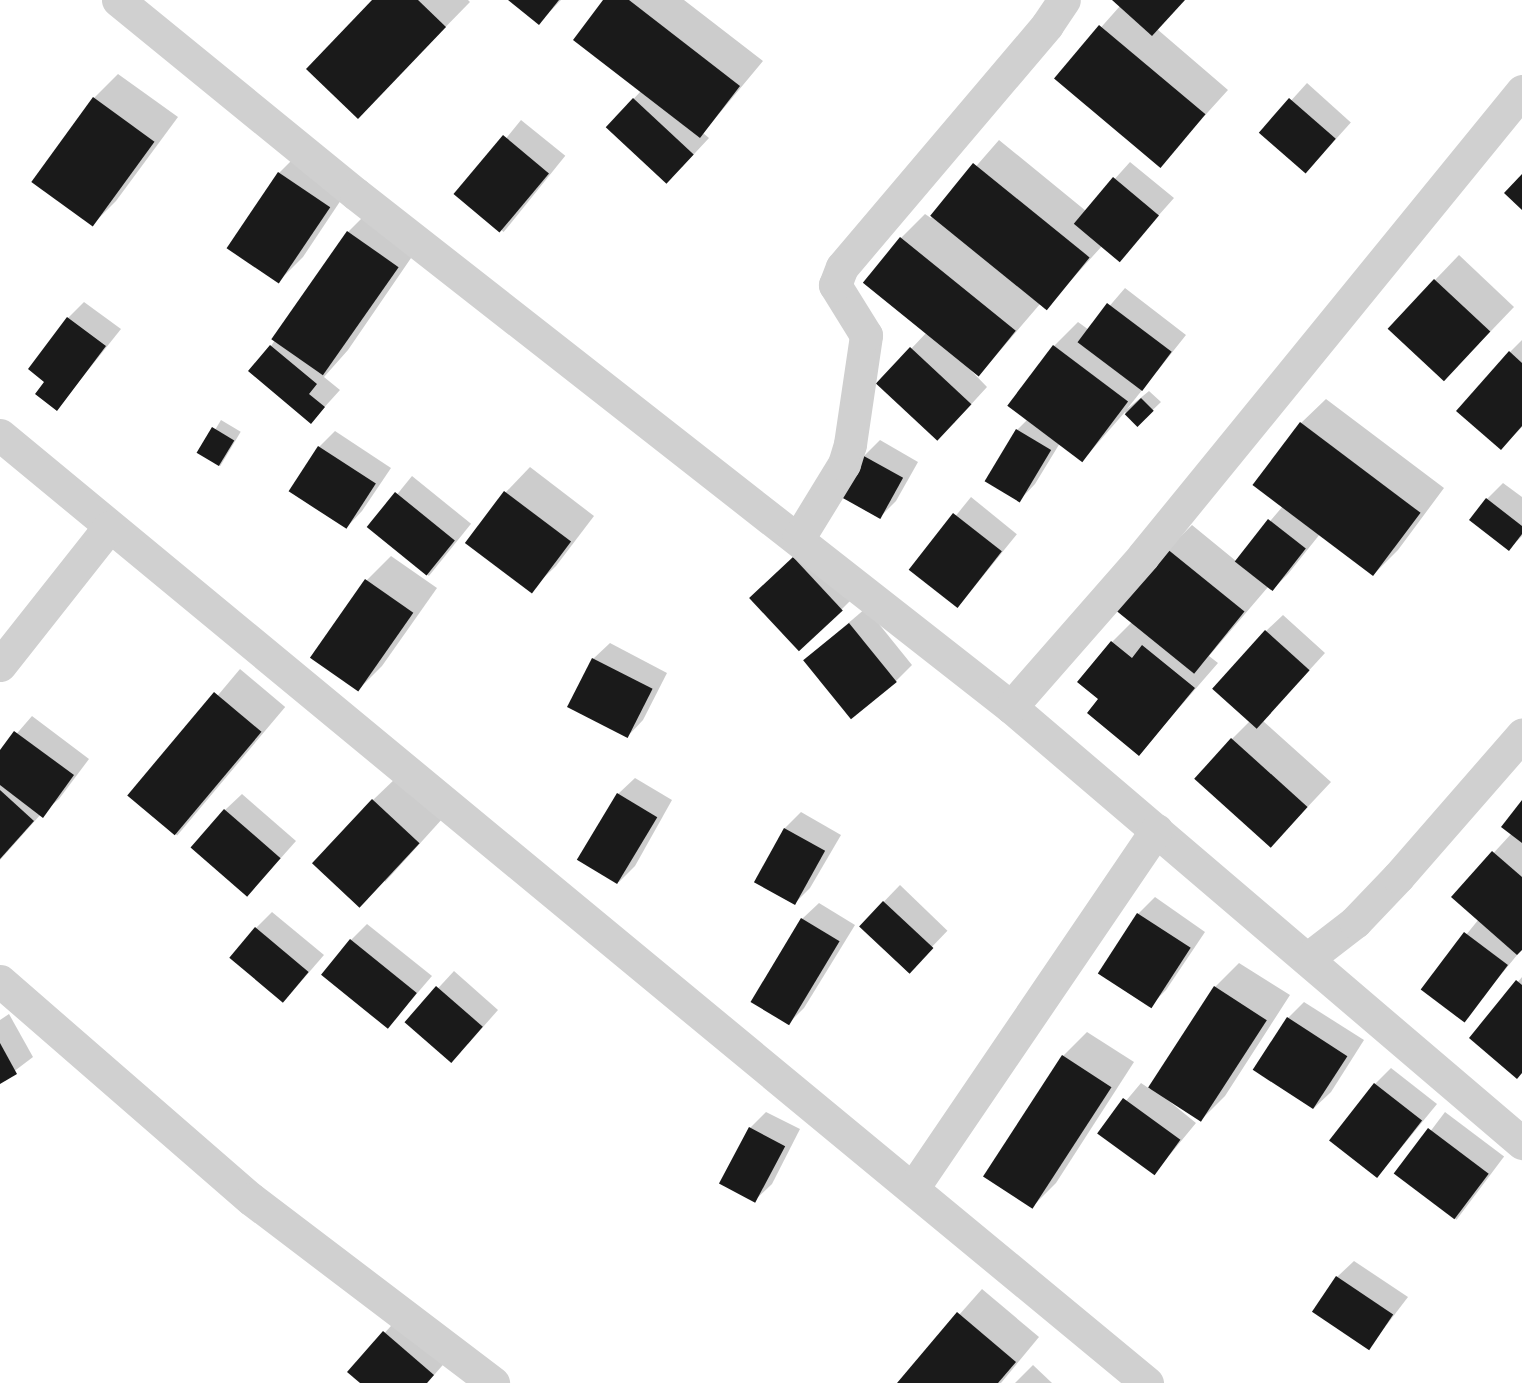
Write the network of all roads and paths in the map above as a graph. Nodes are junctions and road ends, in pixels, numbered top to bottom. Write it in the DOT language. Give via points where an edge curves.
graph roads {
  1 [pos="118,0"];
  2 [pos="1064,0"];
  3 [pos="1522,91"];
  4 [pos="0,435"];
  5 [pos="109,527"];
  6 [pos="798,539"];
  7 [pos="0,665"];
  8 [pos="1011,706"];
  9 [pos="1522,735"];
  10 [pos="1156,830"];
  11 [pos="1307,959"];
  12 [pos="0,981"];
  13 [pos="1522,1143"];
  14 [pos="913,1188"];
  15 [pos="493,1383"];
  16 [pos="1147,1383"];
  1 -- 6 [label="street" via="356,194"];
  2 -- 6 [label="street" via="842,267 835,285 866,335 854,422 844,464"];
  3 -- 8 [label="street" via="1143,556"];
  4 -- 5 [label="street"];
  5 -- 7 [label="street"];
  5 -- 14 [label="street"];
  6 -- 8 [label="street"];
  8 -- 10 [label="street"];
  9 -- 11 [label="street" via="1398,877 1354,922"];
  10 -- 11 [label="street"];
  10 -- 14 [label="street"];
  11 -- 13 [label="street"];
  12 -- 15 [label="street" via="250,1199"];
  14 -- 16 [label="street"];
}
